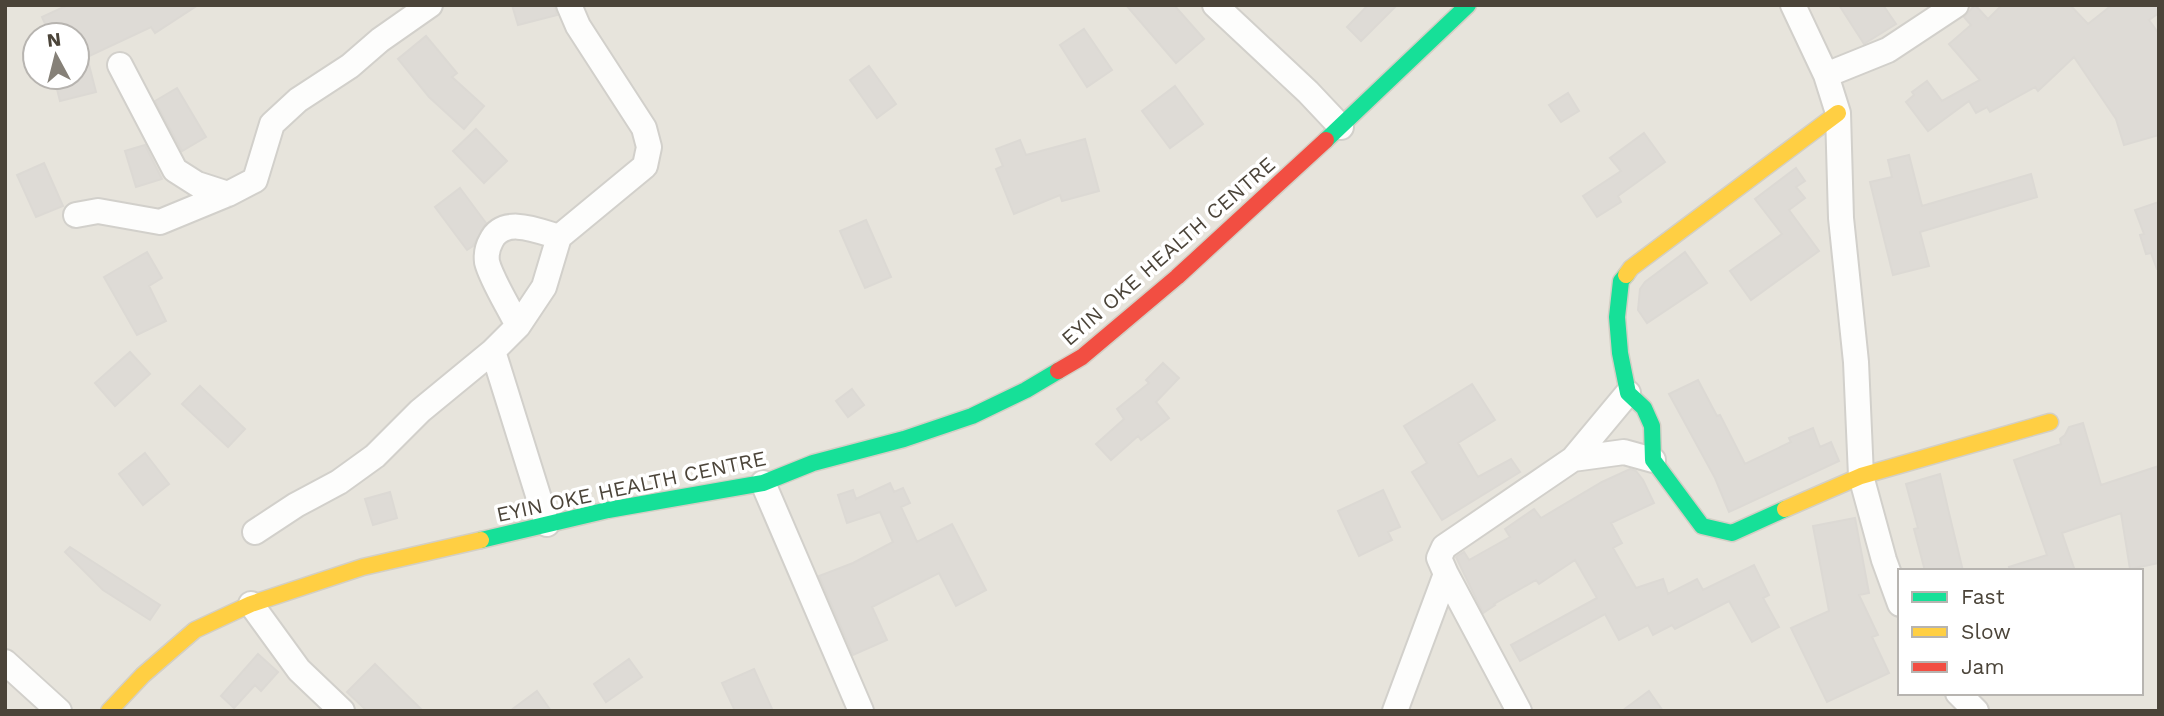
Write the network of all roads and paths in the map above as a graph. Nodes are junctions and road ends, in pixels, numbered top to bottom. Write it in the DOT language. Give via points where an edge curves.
graph roads {
  1 [pos="430,5"];
  2 [pos="569,5"];
  3 [pos="1215,5"];
  4 [pos="1468,5"];
  5 [pos="1793,5"];
  6 [pos="1956,5"];
  7 [pos="120,65"];
  8 [pos="1826,75"];
  9 [pos="1838,113"];
  10 [pos="1341,127"];
  11 [pos="228,194"];
  12 [pos="76,215"];
  13 [pos="559,237"];
  14 [pos="518,326"];
  15 [pos="493,351"];
  16 [pos="1628,393"];
  17 [pos="2050,422"];
  18 [pos="1573,459"];
  19 [pos="1653,460"];
  20 [pos="1861,476"];
  21 [pos="763,483"];
  22 [pos="547,524"];
  23 [pos="255,532"];
  24 [pos="1446,574"];
  25 [pos="1898,598"];
  26 [pos="251,604"];
  27 [pos="5,662"];
  28 [pos="1960,695"];
  29 [pos="60,711"];
  30 [pos="109,711"];
  31 [pos="342,711"];
  32 [pos="861,711"];
  33 [pos="1395,711"];
  34 [pos="1519,711"];
  35 [pos="1976,711"];
  1 -- 11 [label="street" via="298,100 272,124 255,180"];
  2 -- 13 [label="street" via="644,128 649,147 645,166"];
  3 -- 10 [label="street"];
  4 -- 10 [label="main road, EYIN OKE HEALTH CENTRE"];
  5 -- 8 [label="street"];
  6 -- 8 [label="street" via="1888,50"];
  7 -- 11 [label="street" via="175,170 197,184"];
  8 -- 9 [label="street"];
  9 -- 16 [label="main road" via="1631,268 1621,281 1617,317"];
  9 -- 20 [label="street" via="1841,218 1856,362"];
  10 -- 21 [label="main road, EYIN OKE HEALTH CENTRE" via="1082,357 972,416 813,463"];
  11 -- 12 [label="street" via="160,222 98,211"];
  13 -- 14 [label="street" via="544,287"];
  13 -- 14 [label="street" via="510,226 494,235 486,250 487,263"];
  14 -- 15 [label="street"];
  15 -- 22 [label="street"];
  15 -- 23 [label="street" via="420,411 375,456"];
  16 -- 18 [label="street"];
  16 -- 19 [label="main road" via="1644,408 1652,426"];
  17 -- 20 [label="main road"];
  18 -- 19 [label="street" via="1624,452"];
  18 -- 24 [label="street" via="1444,547 1439,558"];
  19 -- 20 [label="main road" via="1702,526 1732,533"];
  20 -- 25 [label="street"];
  21 -- 22 [label="main road, EYIN OKE HEALTH CENTRE"];
  21 -- 32 [label="street"];
  22 -- 26 [label="main road, EYIN OKE HEALTH CENTRE" via="363,566"];
  24 -- 33 [label="street"];
  24 -- 34 [label="street"];
  26 -- 30 [label="main road, EYIN OKE HEALTH CENTRE" via="195,630"];
  26 -- 31 [label="street" via="299,670"];
  27 -- 29 [label="street"];
  28 -- 35 [label="street"];
}
